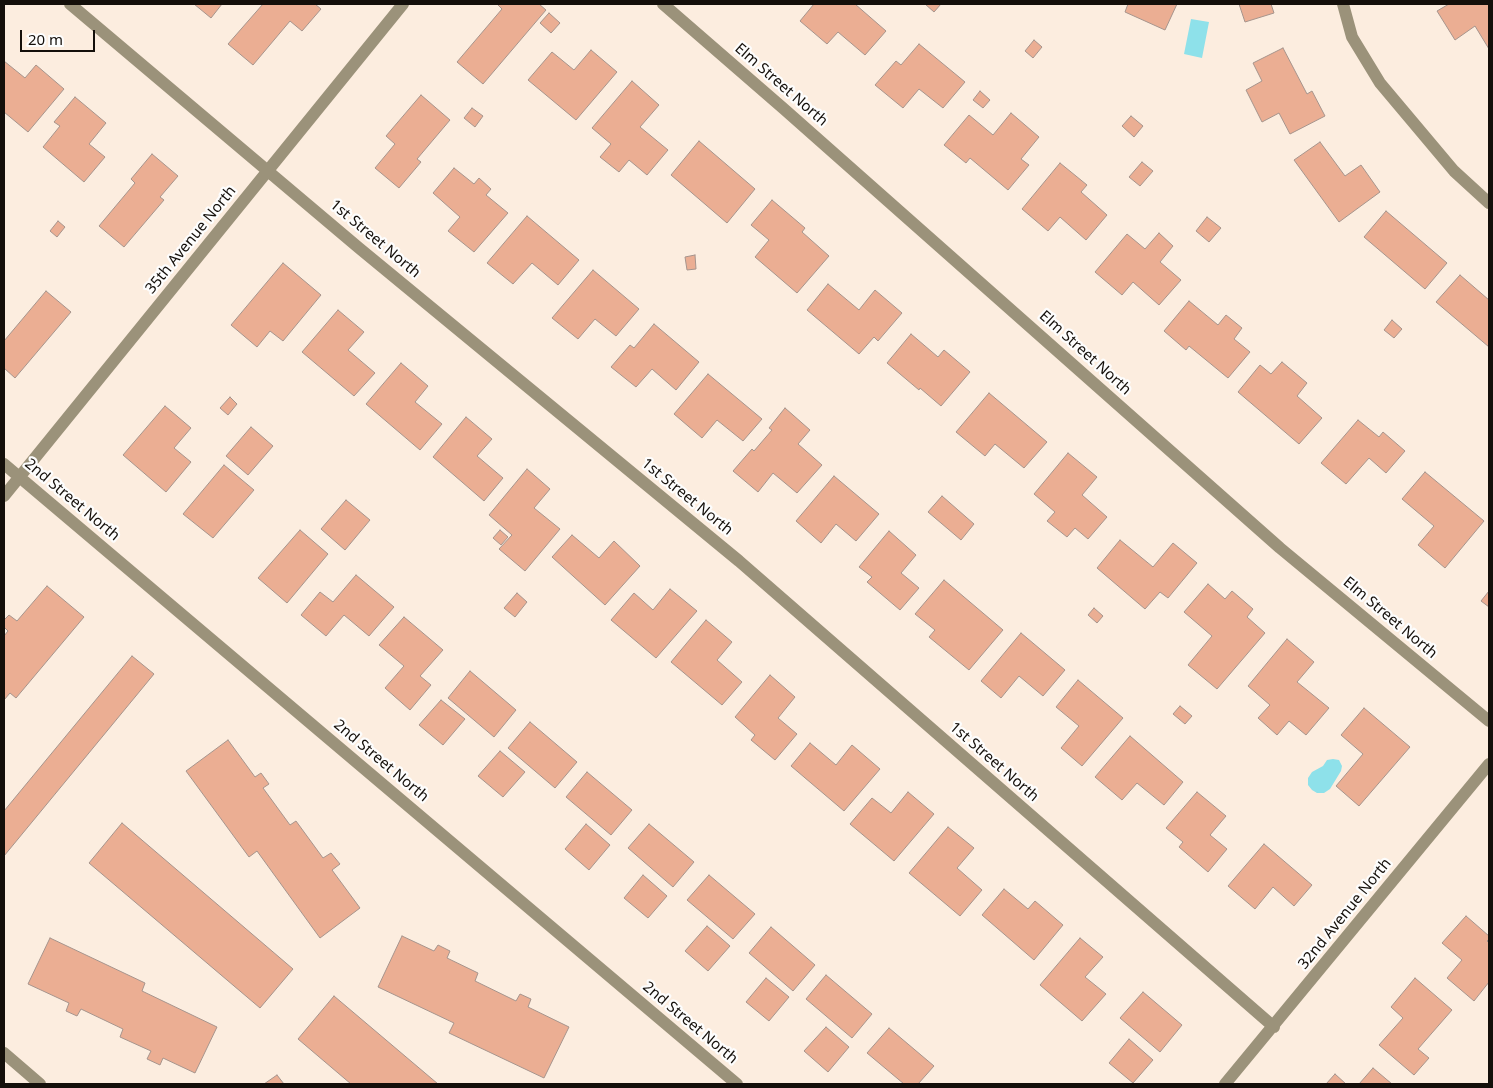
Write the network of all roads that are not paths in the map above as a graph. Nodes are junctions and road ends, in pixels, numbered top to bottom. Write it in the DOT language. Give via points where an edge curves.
graph roads {
  1 [pos="70,4"];
  2 [pos="403,4"];
  3 [pos="663,4"];
  4 [pos="1344,4"];
  5 [pos="268,171"];
  6 [pos="1489,203"];
  7 [pos="4,464"];
  8 [pos="19,477"];
  9 [pos="4,496"];
  10 [pos="1489,721"];
  11 [pos="1489,764"];
  12 [pos="1274,1026"];
  13 [pos="4,1054"];
  14 [pos="40,1084"];
  15 [pos="737,1084"];
  16 [pos="1225,1084"];
  1 -- 5 [label="street, 1st Street North"];
  2 -- 5 [label="street, 35th Avenue North"];
  3 -- 10 [label="street, Elm Street North" via="1280,548"];
  4 -- 6 [label="street" via="1352,37 1380,83 1454,171"];
  5 -- 8 [label="street, 35th Avenue North"];
  5 -- 12 [label="street, 1st Street North" via="739,561"];
  7 -- 8 [label="street, 2nd Street North"];
  8 -- 9 [label="street, 35th Avenue North"];
  8 -- 15 [label="street, 2nd Street North"];
  11 -- 12 [label="street, 32nd Avenue North"];
  12 -- 16 [label="street, 32nd Avenue North"];
  13 -- 14 [label="street"];
}
